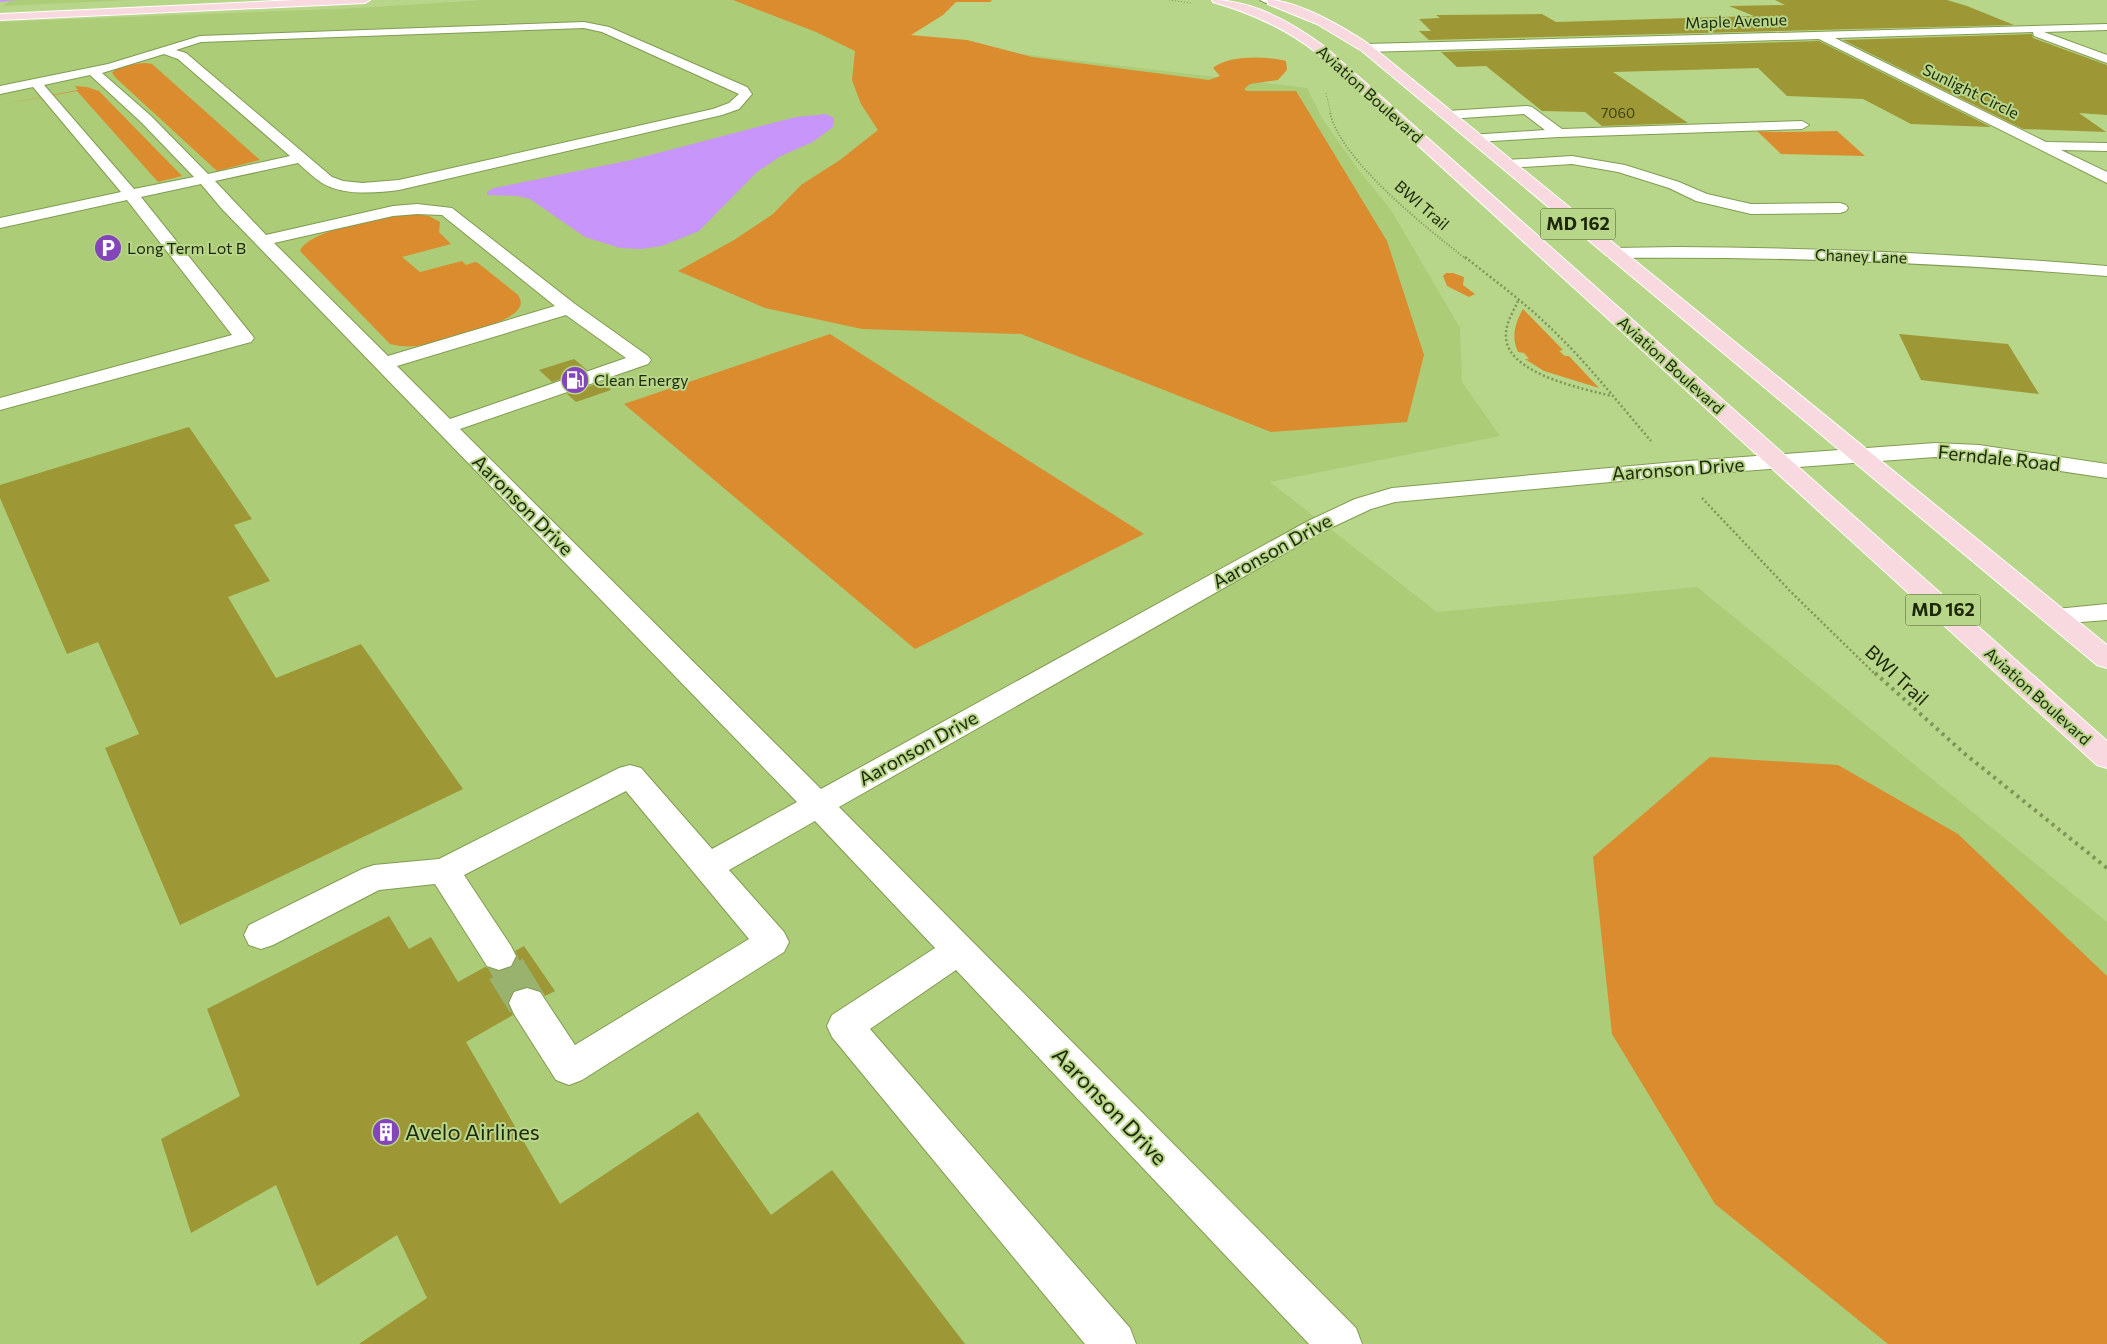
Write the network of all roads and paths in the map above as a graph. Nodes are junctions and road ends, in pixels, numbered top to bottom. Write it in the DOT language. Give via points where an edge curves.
graph roads {
  1 [pos="190,0"];
  2 [pos="365,0"];
  3 [pos="1169,0"];
  4 [pos="1217,0"];
  5 [pos="1265,0"];
  6 [pos="1200,4"];
  7 [pos="0,9"];
  8 [pos="0,17"];
  9 [pos="2107,27"];
  10 [pos="2022,29"];
  11 [pos="1820,35"];
  12 [pos="1366,48"];
  13 [pos="167,51"];
  14 [pos="2107,59"];
  15 [pos="93,71"];
  16 [pos="36,83"];
  17 [pos="1326,89"];
  18 [pos="0,90"];
  19 [pos="1447,115"];
  20 [pos="1802,125"];
  21 [pos="1559,133"];
  22 [pos="1475,138"];
  23 [pos="2040,144"];
  24 [pos="2107,147"];
  25 [pos="302,158"];
  26 [pos="1506,164"];
  27 [pos="2107,178"];
  28 [pos="205,179"];
  29 [pos="131,195"];
  30 [pos="1840,208"];
  31 [pos="0,223"];
  32 [pos="263,241"];
  33 [pos="1614,253"];
  34 [pos="2107,271"];
  35 [pos="1518,301"];
  36 [pos="569,308"];
  37 [pos="383,364"];
  38 [pos="1614,397"];
  39 [pos="0,404"];
  40 [pos="446,427"];
  41 [pos="1652,441"];
  42 [pos="1860,456"];
  43 [pos="1778,462"];
  44 [pos="2107,471"];
  45 [pos="1701,496"];
  46 [pos="2107,612"];
  47 [pos="2055,616"];
  48 [pos="2107,659"];
  49 [pos="2107,758"];
  50 [pos="817,804"];
  51 [pos="707,867"];
  52 [pos="2107,868"];
  53 [pos="444,871"];
  54 [pos="261,935"];
  55 [pos="959,950"];
  56 [pos="499,956"];
  57 [pos="527,1003"];
  58 [pos="1114,1344"];
  59 [pos="1340,1344"];
  1 -- 7 [label="main road"];
  2 -- 8 [label="main road"];
  3 -- 6 [label="path"];
  4 -- 43 [label="main road, Aviation Boulevard / MD 162" via="1296,30 1321,50"];
  5 -- 12 [label="main road, Aviation Boulevard / MD 162" via="1318,19"];
  9 -- 10 [label="street, Maple Avenue"];
  10 -- 11 [label="street, Maple Avenue"];
  10 -- 14 [label="street"];
  11 -- 12 [label="street, Maple Avenue"];
  11 -- 23 [label="street, Sunlight Circle"];
  12 -- 19 [label="main road, Aviation Boulevard / MD 162"];
  13 -- 15 [label="street"];
  13 -- 25 [label="street" via="182,56"];
  13 -- 25 [label="street" via="200,39 591,26 605,29 746,94 726,109 394,186 336,184"];
  15 -- 16 [label="street"];
  15 -- 28 [label="street, Aaronson Drive"];
  16 -- 18 [label="street"];
  16 -- 29 [label="street"];
  17 -- 35 [label="path, BWI Trail" via="1330,116 1344,142 1365,169 1424,225"];
  19 -- 21 [label="street" via="1527,110"];
  19 -- 22 [label="main road, Aviation Boulevard / MD 162"];
  20 -- 21 [label="street"];
  21 -- 22 [label="street"];
  22 -- 26 [label="main road, Aviation Boulevard / MD 162"];
  23 -- 24 [label="street"];
  23 -- 27 [label="street, Sunlight Circle"];
  25 -- 28 [label="street"];
  26 -- 30 [label="street" via="1572,160 1620,168 1674,185 1702,198 1751,209"];
  26 -- 33 [label="main road, Aviation Boulevard / MD 162"];
  28 -- 29 [label="street"];
  28 -- 32 [label="street, Aaronson Drive"];
  29 -- 31 [label="street"];
  29 -- 39 [label="street" via="244,338"];
  32 -- 36 [label="street" via="377,214 439,210 454,216"];
  32 -- 37 [label="street, Aaronson Drive"];
  33 -- 34 [label="street, Chaney Lane" via="1745,252 1921,258"];
  33 -- 42 [label="main road, Aviation Boulevard / MD 162"];
  35 -- 38 [label="path, BWI Trail" via="1569,347"];
  35 -- 38 [label="path" via="1506,331 1506,342 1514,355 1527,367 1552,380"];
  36 -- 37 [label="street"];
  36 -- 40 [label="street" via="641,360"];
  37 -- 40 [label="street, Aaronson Drive"];
  38 -- 41 [label="path, BWI Trail"];
  40 -- 50 [label="street, Aaronson Drive"];
  42 -- 43 [label="street, Ferndale Road"];
  42 -- 44 [label="street, Ferndale Road" via="1957,450"];
  42 -- 47 [label="main road, Aviation Boulevard / MD 162"];
  43 -- 49 [label="main road, Aviation Boulevard / MD 162"];
  43 -- 50 [label="street, Aaronson Drive" via="1474,485 1392,495 1363,504 1308,530"];
  45 -- 52 [label="path, BWI Trail" via="1797,599 1860,660 1946,738"];
  46 -- 47 [label="street"];
  47 -- 48 [label="main road, Aviation Boulevard / MD 162"];
  50 -- 51 [label="street"];
  50 -- 55 [label="street, Aaronson Drive"];
  51 -- 53 [label="street" via="630,776"];
  51 -- 57 [label="street" via="772,942 569,1068"];
  53 -- 54 [label="street" via="374,878"];
  53 -- 56 [label="street"];
  55 -- 58 [label="street" via="845,1026"];
  55 -- 59 [label="street, Aaronson Drive"];
}
